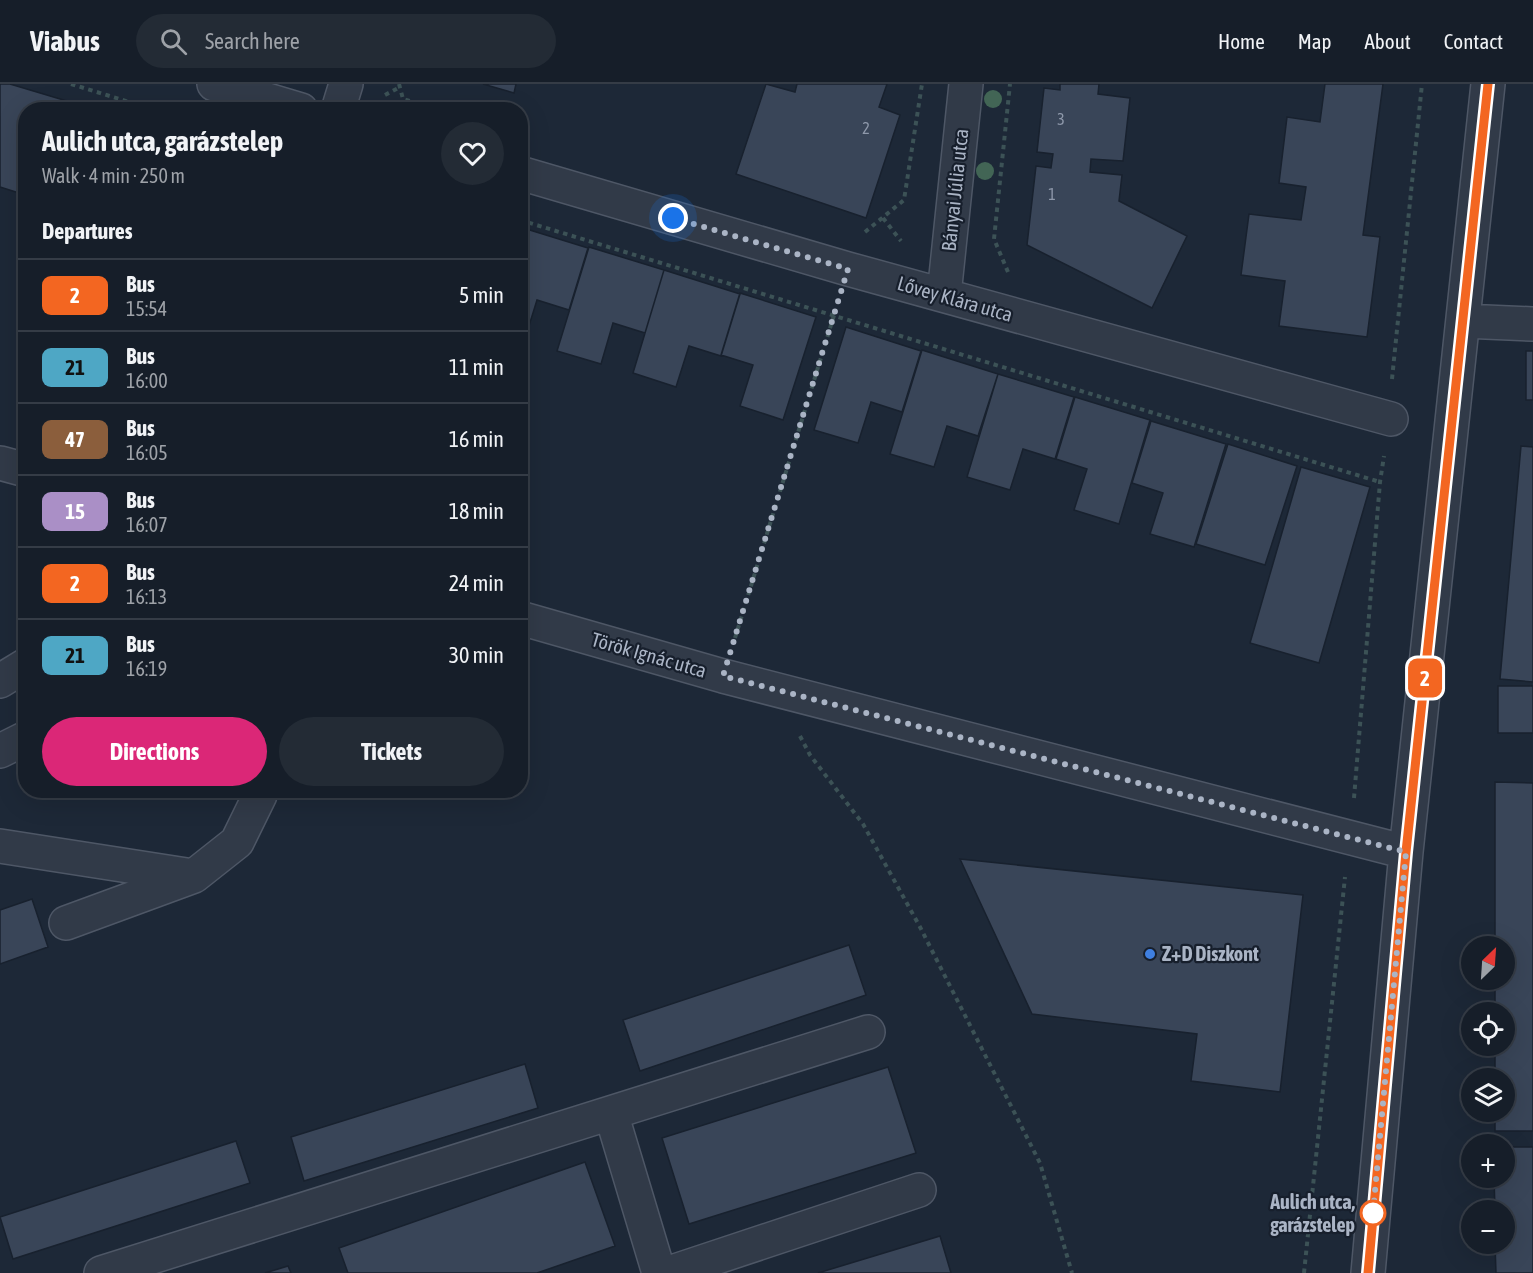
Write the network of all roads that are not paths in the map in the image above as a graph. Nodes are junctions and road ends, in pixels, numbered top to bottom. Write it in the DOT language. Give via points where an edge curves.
graph roads {
  1 [pos="214,84"];
  2 [pos="346,84"];
  3 [pos="966,84"];
  4 [pos="1488,84"];
  5 [pos="274,102"];
  6 [pos="340,102"];
  7 [pos="528,175"];
  8 [pos="944,296"];
  9 [pos="1463,321"];
  10 [pos="1533,324"];
  11 [pos="1391,405"];
  12 [pos="0,463"];
  13 [pos="18,468"];
  14 [pos="528,620"];
  15 [pos="18,670"];
  16 [pos="0,681"];
  17 [pos="18,742"];
  18 [pos="0,751"];
  19 [pos="259,798"];
  20 [pos="0,846"];
  21 [pos="1406,852"];
  22 [pos="194,876"];
  23 [pos="66,923"];
  24 [pos="868,1032"];
  25 [pos="611,1113"];
  26 [pos="920,1190"];
  27 [pos="101,1273"];
  28 [pos="659,1273"];
  29 [pos="669,1273"];
  30 [pos="1368,1273"];
  1 -- 5 [label="street"];
  2 -- 6 [label="street"];
  3 -- 8 [label="street, Bányai Júlia utca"];
  4 -- 9 [label="street"];
  7 -- 8 [label="street, Lővey Klára utca"];
  8 -- 11 [label="street, Lővey Klára utca"];
  9 -- 10 [label="street"];
  9 -- 21 [label="street"];
  12 -- 13 [label="street"];
  14 -- 21 [label="street, Török Ignác utca" via="723,676"];
  15 -- 16 [label="street"];
  17 -- 18 [label="street"];
  19 -- 22 [label="street" via="237,842"];
  20 -- 22 [label="street"];
  21 -- 30 [label="street"];
  22 -- 23 [label="street"];
  24 -- 25 [label="street"];
  25 -- 27 [label="street"];
  25 -- 28 [label="street"];
  26 -- 29 [label="street"];
}
